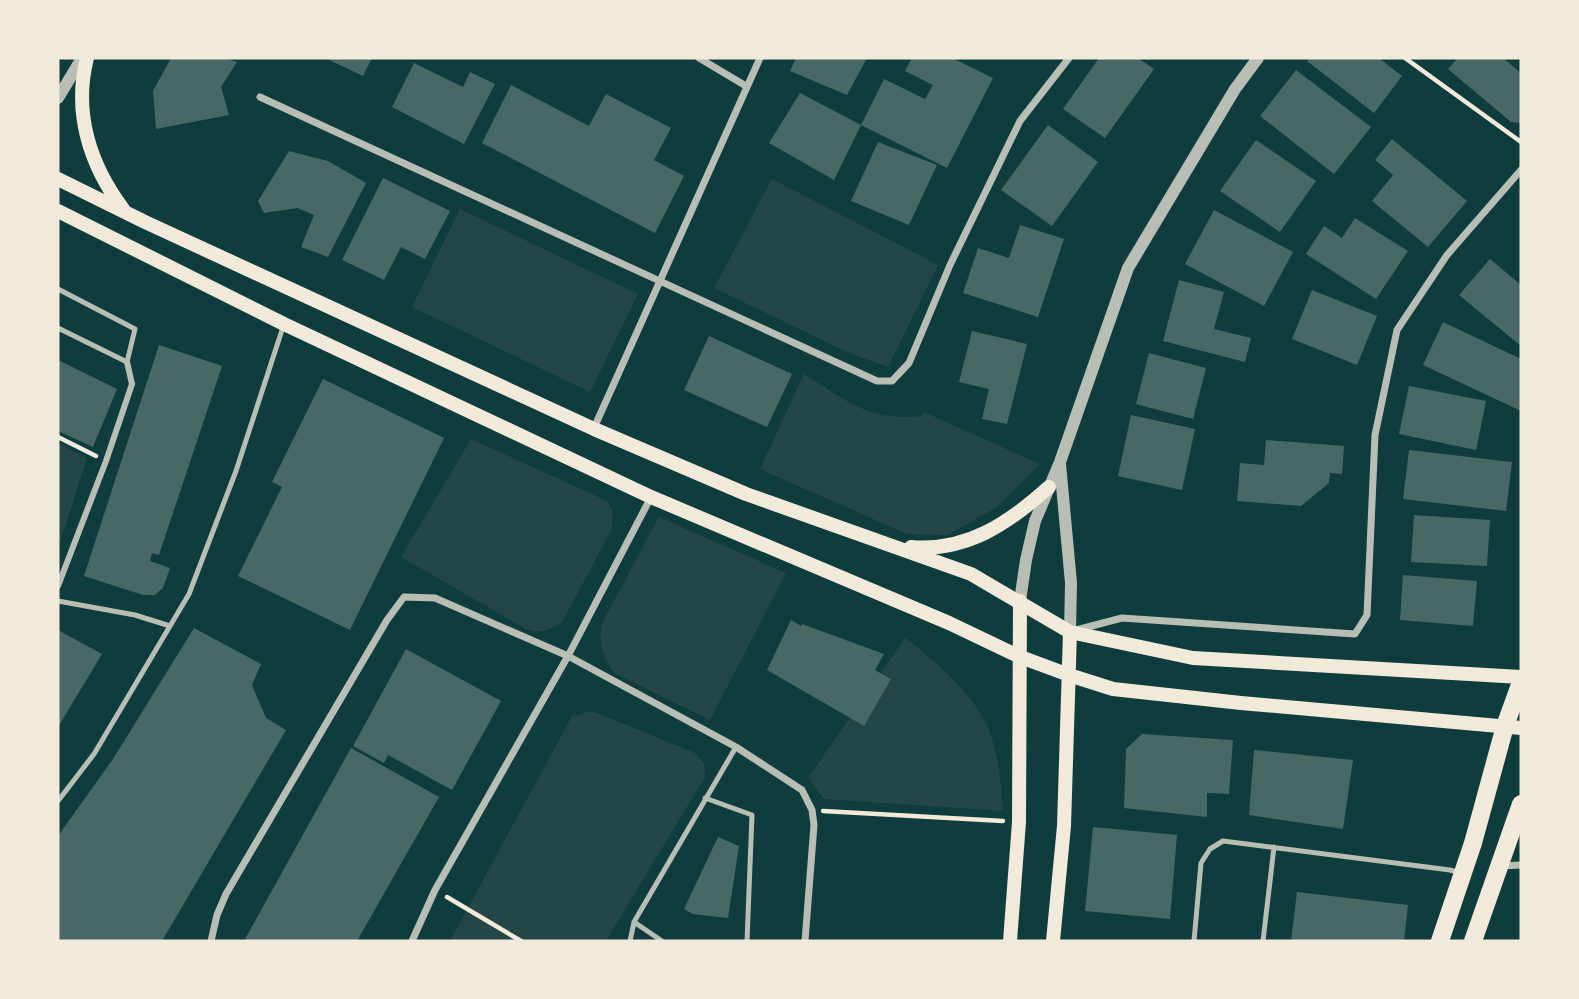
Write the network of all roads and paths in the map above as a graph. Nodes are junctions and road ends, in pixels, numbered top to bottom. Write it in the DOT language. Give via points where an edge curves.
graph roads {
  1 [pos="85,58"];
  2 [pos="699,58"];
  3 [pos="760,58"];
  4 [pos="1069,58"];
  5 [pos="1258,58"];
  6 [pos="1405,58"];
  7 [pos="746,86"];
  8 [pos="260,97"];
  9 [pos="58,98"];
  10 [pos="1521,142"];
  11 [pos="1521,170"];
  12 [pos="58,179"];
  13 [pos="58,211"];
  14 [pos="126,213"];
  15 [pos="659,281"];
  16 [pos="58,289"];
  17 [pos="284,324"];
  18 [pos="58,328"];
  19 [pos="127,362"];
  20 [pos="594,429"];
  21 [pos="58,437"];
  22 [pos="106,461"];
  23 [pos="1060,462"];
  24 [pos="1049,487"];
  25 [pos="651,497"];
  26 [pos="895,546"];
  27 [pos="58,586"];
  28 [pos="58,601"];
  29 [pos="1020,601"];
  30 [pos="170,626"];
  31 [pos="1070,632"];
  32 [pos="568,656"];
  33 [pos="1018,656"];
  34 [pos="1069,675"];
  35 [pos="1521,677"];
  36 [pos="1521,682"];
  37 [pos="1513,727"];
  38 [pos="736,747"];
  39 [pos="705,798"];
  40 [pos="58,801"];
  41 [pos="1521,804"];
  42 [pos="812,810"];
  43 [pos="1019,822"];
  44 [pos="1274,847"];
  45 [pos="1521,865"];
  46 [pos="1499,866"];
  47 [pos="1463,874"];
  48 [pos="435,890"];
  49 [pos="634,922"];
  50 [pos="211,941"];
  51 [pos="412,941"];
  52 [pos="521,941"];
  53 [pos="630,941"];
  54 [pos="662,941"];
  55 [pos="747,941"];
  56 [pos="805,941"];
  57 [pos="1010,941"];
  58 [pos="1053,941"];
  59 [pos="1194,941"];
  60 [pos="1263,941"];
  61 [pos="1440,941"];
  62 [pos="1473,941"];
  1 -- 9 [label="street"];
  1 -- 14 [label="main road" via="82,105 86,136 96,166"];
  2 -- 7 [label="street"];
  3 -- 7 [label="street"];
  4 -- 15 [label="street" via="1020,121 950,265 909,363 892,381 877,381"];
  5 -- 23 [label="street" via="1128,268"];
  6 -- 10 [label="path"];
  7 -- 15 [label="street"];
  8 -- 15 [label="street"];
  11 -- 31 [label="street" via="1447,255 1397,330 1375,435 1367,615 1355,634 1122,618"];
  12 -- 14 [label="main road"];
  13 -- 17 [label="main road"];
  14 -- 20 [label="main road"];
  15 -- 20 [label="street"];
  16 -- 19 [label="lane" via="135,329"];
  17 -- 25 [label="main road"];
  17 -- 30 [label="lane" via="203,561"];
  18 -- 19 [label="lane"];
  19 -- 22 [label="street" via="132,384"];
  20 -- 26 [label="main road" via="746,494"];
  21 -- 22 [label="path"];
  22 -- 27 [label="street"];
  23 -- 24 [label="street"];
  23 -- 31 [label="street" via="1071,583"];
  24 -- 26 [label="main road" via="1018,514 980,536 929,549"];
  24 -- 29 [label="street" via="1035,521"];
  25 -- 32 [label="street"];
  25 -- 33 [label="main road"];
  26 -- 29 [label="main road" via="971,574"];
  28 -- 30 [label="lane"];
  29 -- 31 [label="main road"];
  29 -- 33 [label="main road"];
  30 -- 40 [label="lane" via="94,754"];
  31 -- 34 [label="main road"];
  31 -- 35 [label="main road" via="1193,658"];
  32 -- 38 [label="street"];
  32 -- 48 [label="street"];
  32 -- 50 [label="street" via="435,598 404,597 226,894"];
  33 -- 34 [label="main road"];
  33 -- 43 [label="main road"];
  34 -- 37 [label="main road" via="1113,689"];
  34 -- 58 [label="main road" via="1064,826"];
  36 -- 37 [label="main road"];
  37 -- 47 [label="main road"];
  38 -- 39 [label="lane"];
  38 -- 42 [label="street" via="802,790"];
  39 -- 49 [label="lane"];
  39 -- 55 [label="lane" via="752,816"];
  41 -- 46 [label="main road"];
  42 -- 43 [label="path"];
  42 -- 56 [label="street"];
  43 -- 57 [label="main road"];
  44 -- 47 [label="lane"];
  44 -- 59 [label="lane" via="1223,841 1210,849 1201,863"];
  44 -- 60 [label="lane"];
  45 -- 46 [label="street"];
  46 -- 62 [label="main road"];
  47 -- 61 [label="main road"];
  48 -- 51 [label="street"];
  48 -- 52 [label="path"];
  49 -- 53 [label="lane"];
  49 -- 54 [label="lane"];
}
